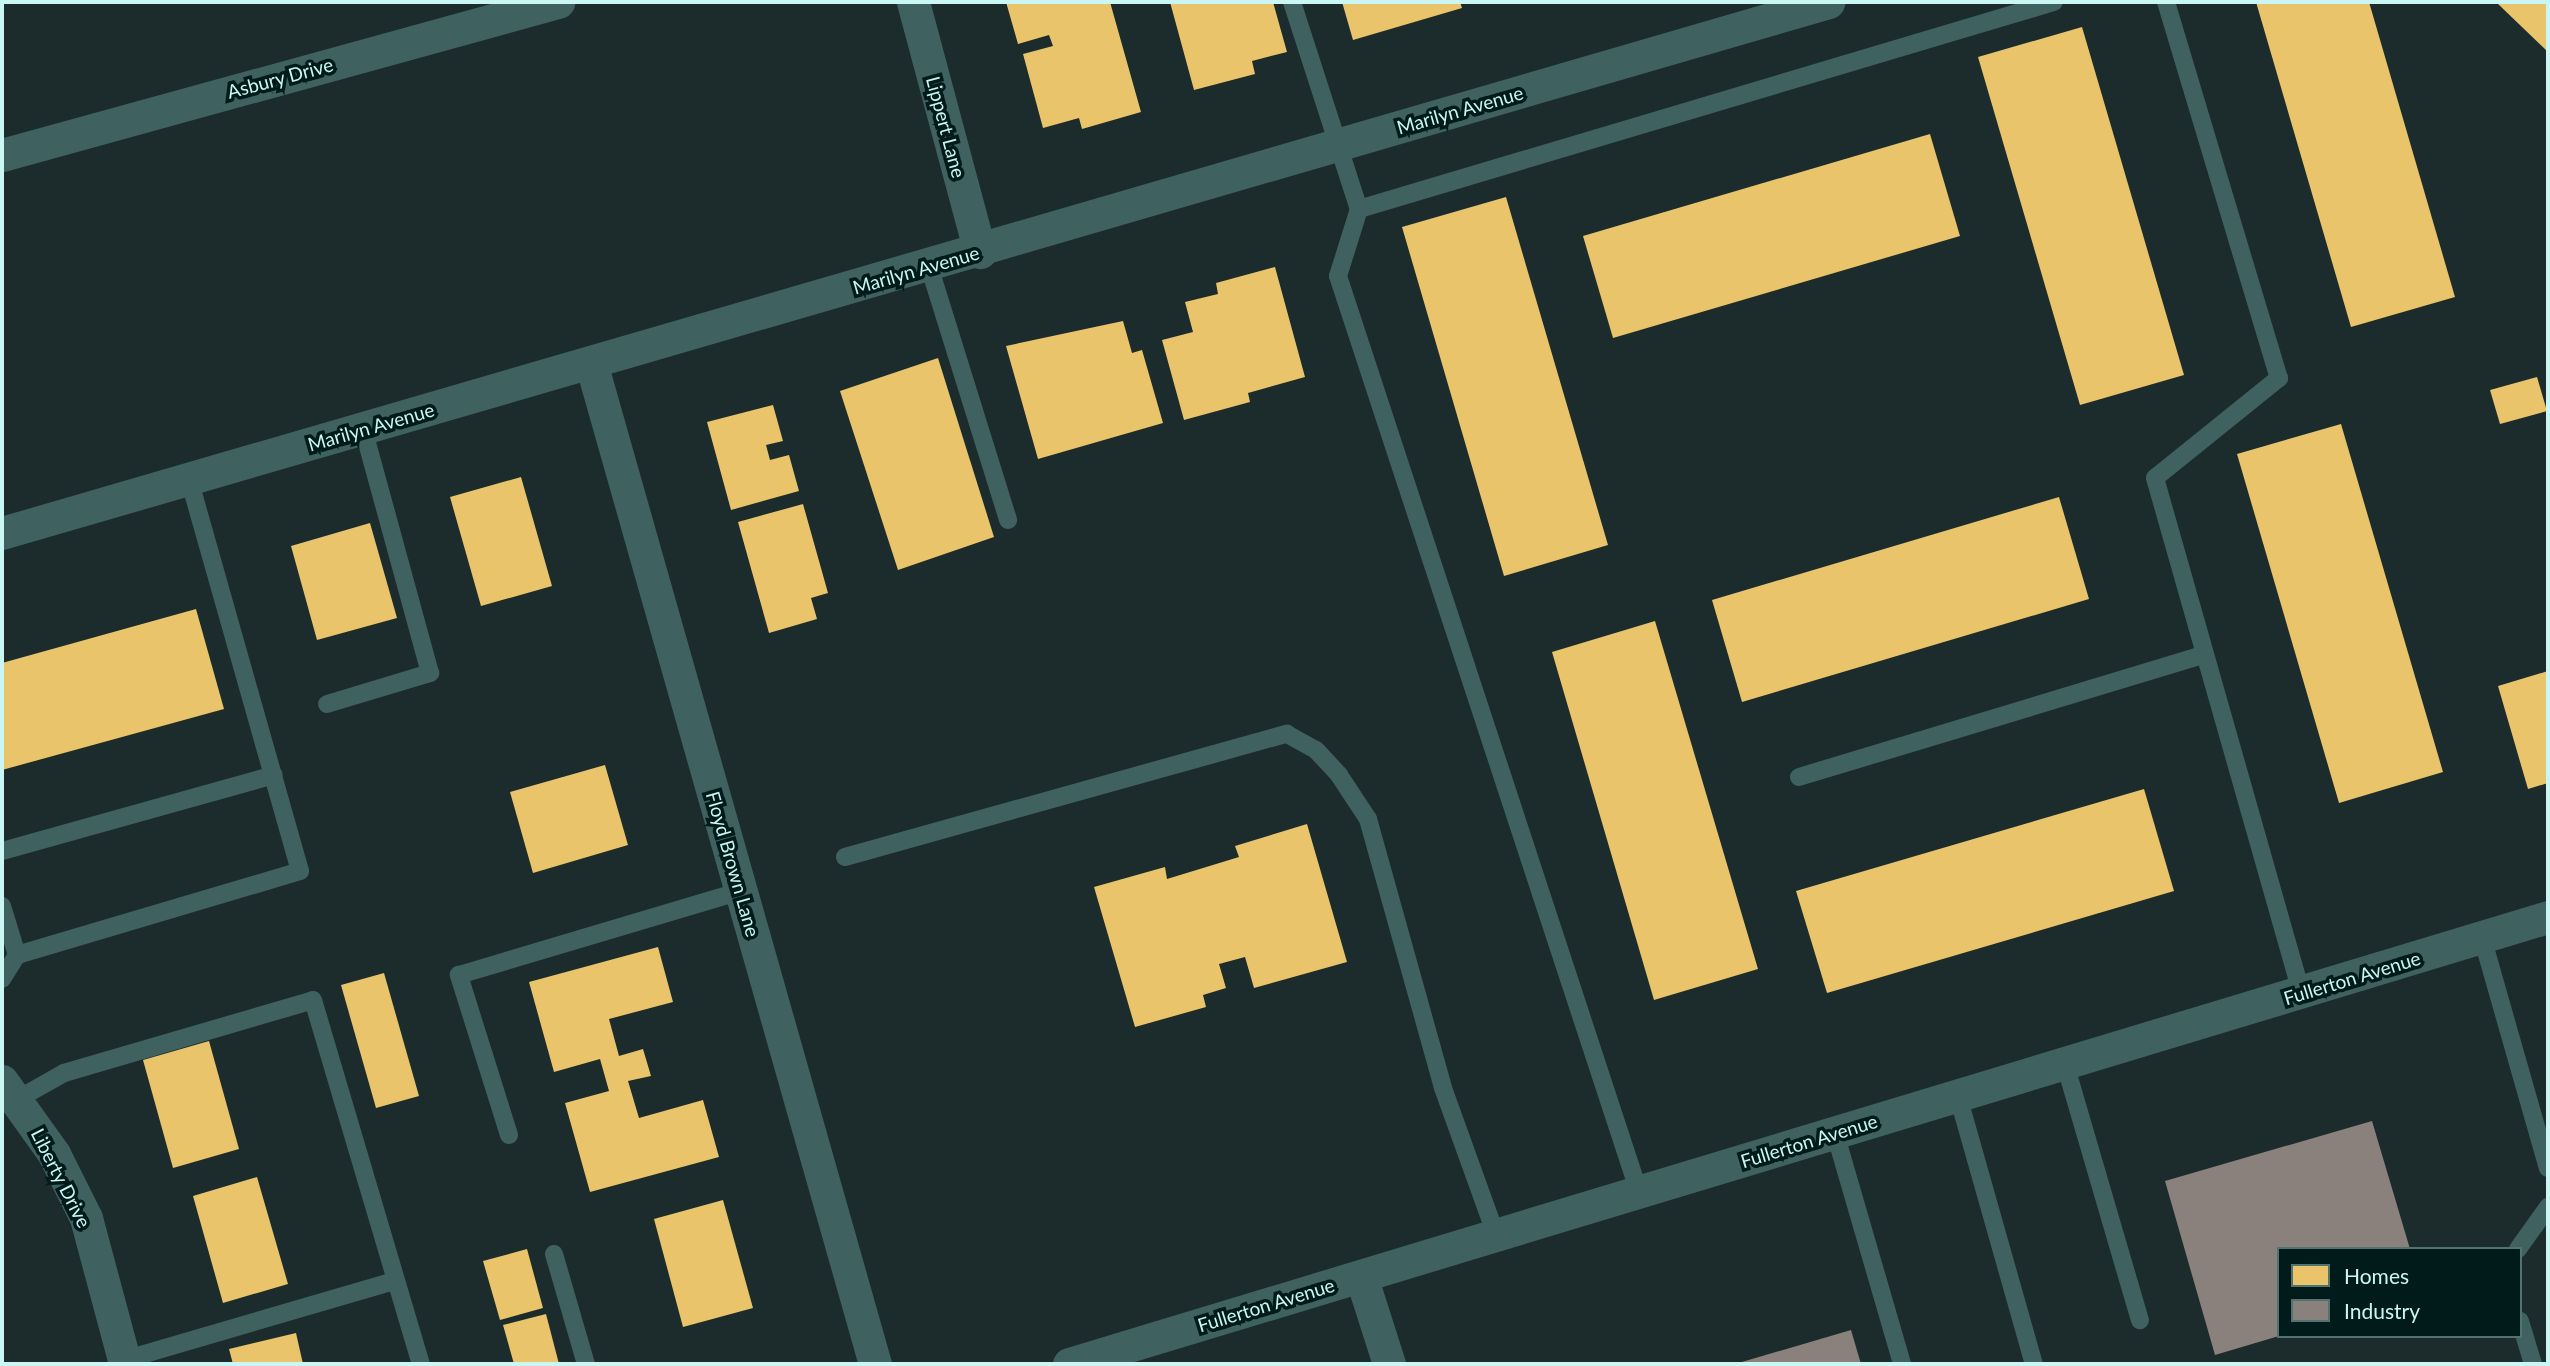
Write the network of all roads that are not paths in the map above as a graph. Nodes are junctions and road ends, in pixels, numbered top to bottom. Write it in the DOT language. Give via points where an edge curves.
graph roads {
  1 [pos="558,2"];
  2 [pos="913,2"];
  3 [pos="1292,2"];
  4 [pos="1828,2"];
  5 [pos="2054,2"];
  6 [pos="2166,2"];
  7 [pos="1338,146"];
  8 [pos="2,155"];
  9 [pos="1359,209"];
  10 [pos="980,252"];
  11 [pos="929,266"];
  12 [pos="591,363"];
  13 [pos="363,428"];
  14 [pos="189,480"];
  15 [pos="1008,520"];
  16 [pos="2,533"];
  17 [pos="2204,655"];
  18 [pos="327,704"];
  19 [pos="274,775"];
  20 [pos="1799,777"];
  21 [pos="2,851"];
  22 [pos="845,857"];
  23 [pos="741,891"];
  24 [pos="2,906"];
  25 [pos="2548,917"];
  26 [pos="2482,937"];
  27 [pos="17,955"];
  28 [pos="2,979"];
  29 [pos="2302,995"];
  30 [pos="2065,1064"];
  31 [pos="10,1090"];
  32 [pos="1958,1096"];
  33 [pos="1835,1133"];
  34 [pos="509,1135"];
  35 [pos="2548,1168"];
  36 [pos="1639,1192"];
  37 [pos="2548,1207"];
  38 [pos="1496,1235"];
  39 [pos="2519,1247"];
  40 [pos="554,1254"];
  41 [pos="1361,1276"];
  42 [pos="396,1281"];
  43 [pos="2140,1320"];
  44 [pos="2522,1328"];
  45 [pos="125,1362"];
  46 [pos="421,1364"];
  47 [pos="586,1364"];
  48 [pos="875,1364"];
  49 [pos="1069,1364"];
  50 [pos="1389,1364"];
  51 [pos="1902,1364"];
  52 [pos="2034,1364"];
  53 [pos="2533,1364"];
  1 -- 8 [label="street, Asbury Drive"];
  2 -- 10 [label="street, Lippert Lane"];
  3 -- 7 [label="lane"];
  4 -- 7 [label="street, Marilyn Avenue"];
  5 -- 9 [label="lane"];
  6 -- 17 [label="lane" via="2279,379 2155,478"];
  7 -- 9 [label="lane"];
  7 -- 10 [label="street, Marilyn Avenue"];
  9 -- 36 [label="lane" via="1338,276"];
  10 -- 11 [label="street, Marilyn Avenue"];
  11 -- 12 [label="street, Marilyn Avenue"];
  11 -- 15 [label="lane"];
  12 -- 13 [label="street, Marilyn Avenue"];
  12 -- 23 [label="street, Floyd Brown Lane"];
  13 -- 14 [label="street, Marilyn Avenue"];
  13 -- 18 [label="lane" via="430,673"];
  14 -- 16 [label="street, Marilyn Avenue"];
  14 -- 19 [label="lane"];
  17 -- 20 [label="lane"];
  17 -- 29 [label="lane"];
  19 -- 21 [label="lane"];
  19 -- 27 [label="lane" via="300,871"];
  22 -- 38 [label="lane" via="1287,734 1316,750 1339,775 1367,819 1443,1088"];
  23 -- 34 [label="lane" via="458,975"];
  23 -- 48 [label="street, Floyd Brown Lane"];
  24 -- 27 [label="lane"];
  25 -- 26 [label="street, Fullerton Avenue"];
  26 -- 29 [label="street, Fullerton Avenue"];
  26 -- 35 [label="lane"];
  27 -- 28 [label="lane"];
  29 -- 30 [label="street, Fullerton Avenue"];
  30 -- 32 [label="street, Fullerton Avenue"];
  30 -- 43 [label="lane"];
  31 -- 42 [label="lane" via="313,1000"];
  31 -- 45 [label="street, Liberty Drive" via="54,1154 86,1218"];
  32 -- 33 [label="street, Fullerton Avenue"];
  32 -- 52 [label="lane"];
  33 -- 36 [label="street, Fullerton Avenue"];
  33 -- 51 [label="lane"];
  36 -- 38 [label="street, Fullerton Avenue"];
  37 -- 39 [label="lane"];
  38 -- 41 [label="street, Fullerton Avenue"];
  40 -- 47 [label="lane"];
  41 -- 49 [label="street, Fullerton Avenue"];
  41 -- 50 [label="street"];
  42 -- 45 [label="lane"];
  42 -- 46 [label="lane"];
  44 -- 53 [label="lane"];
}
